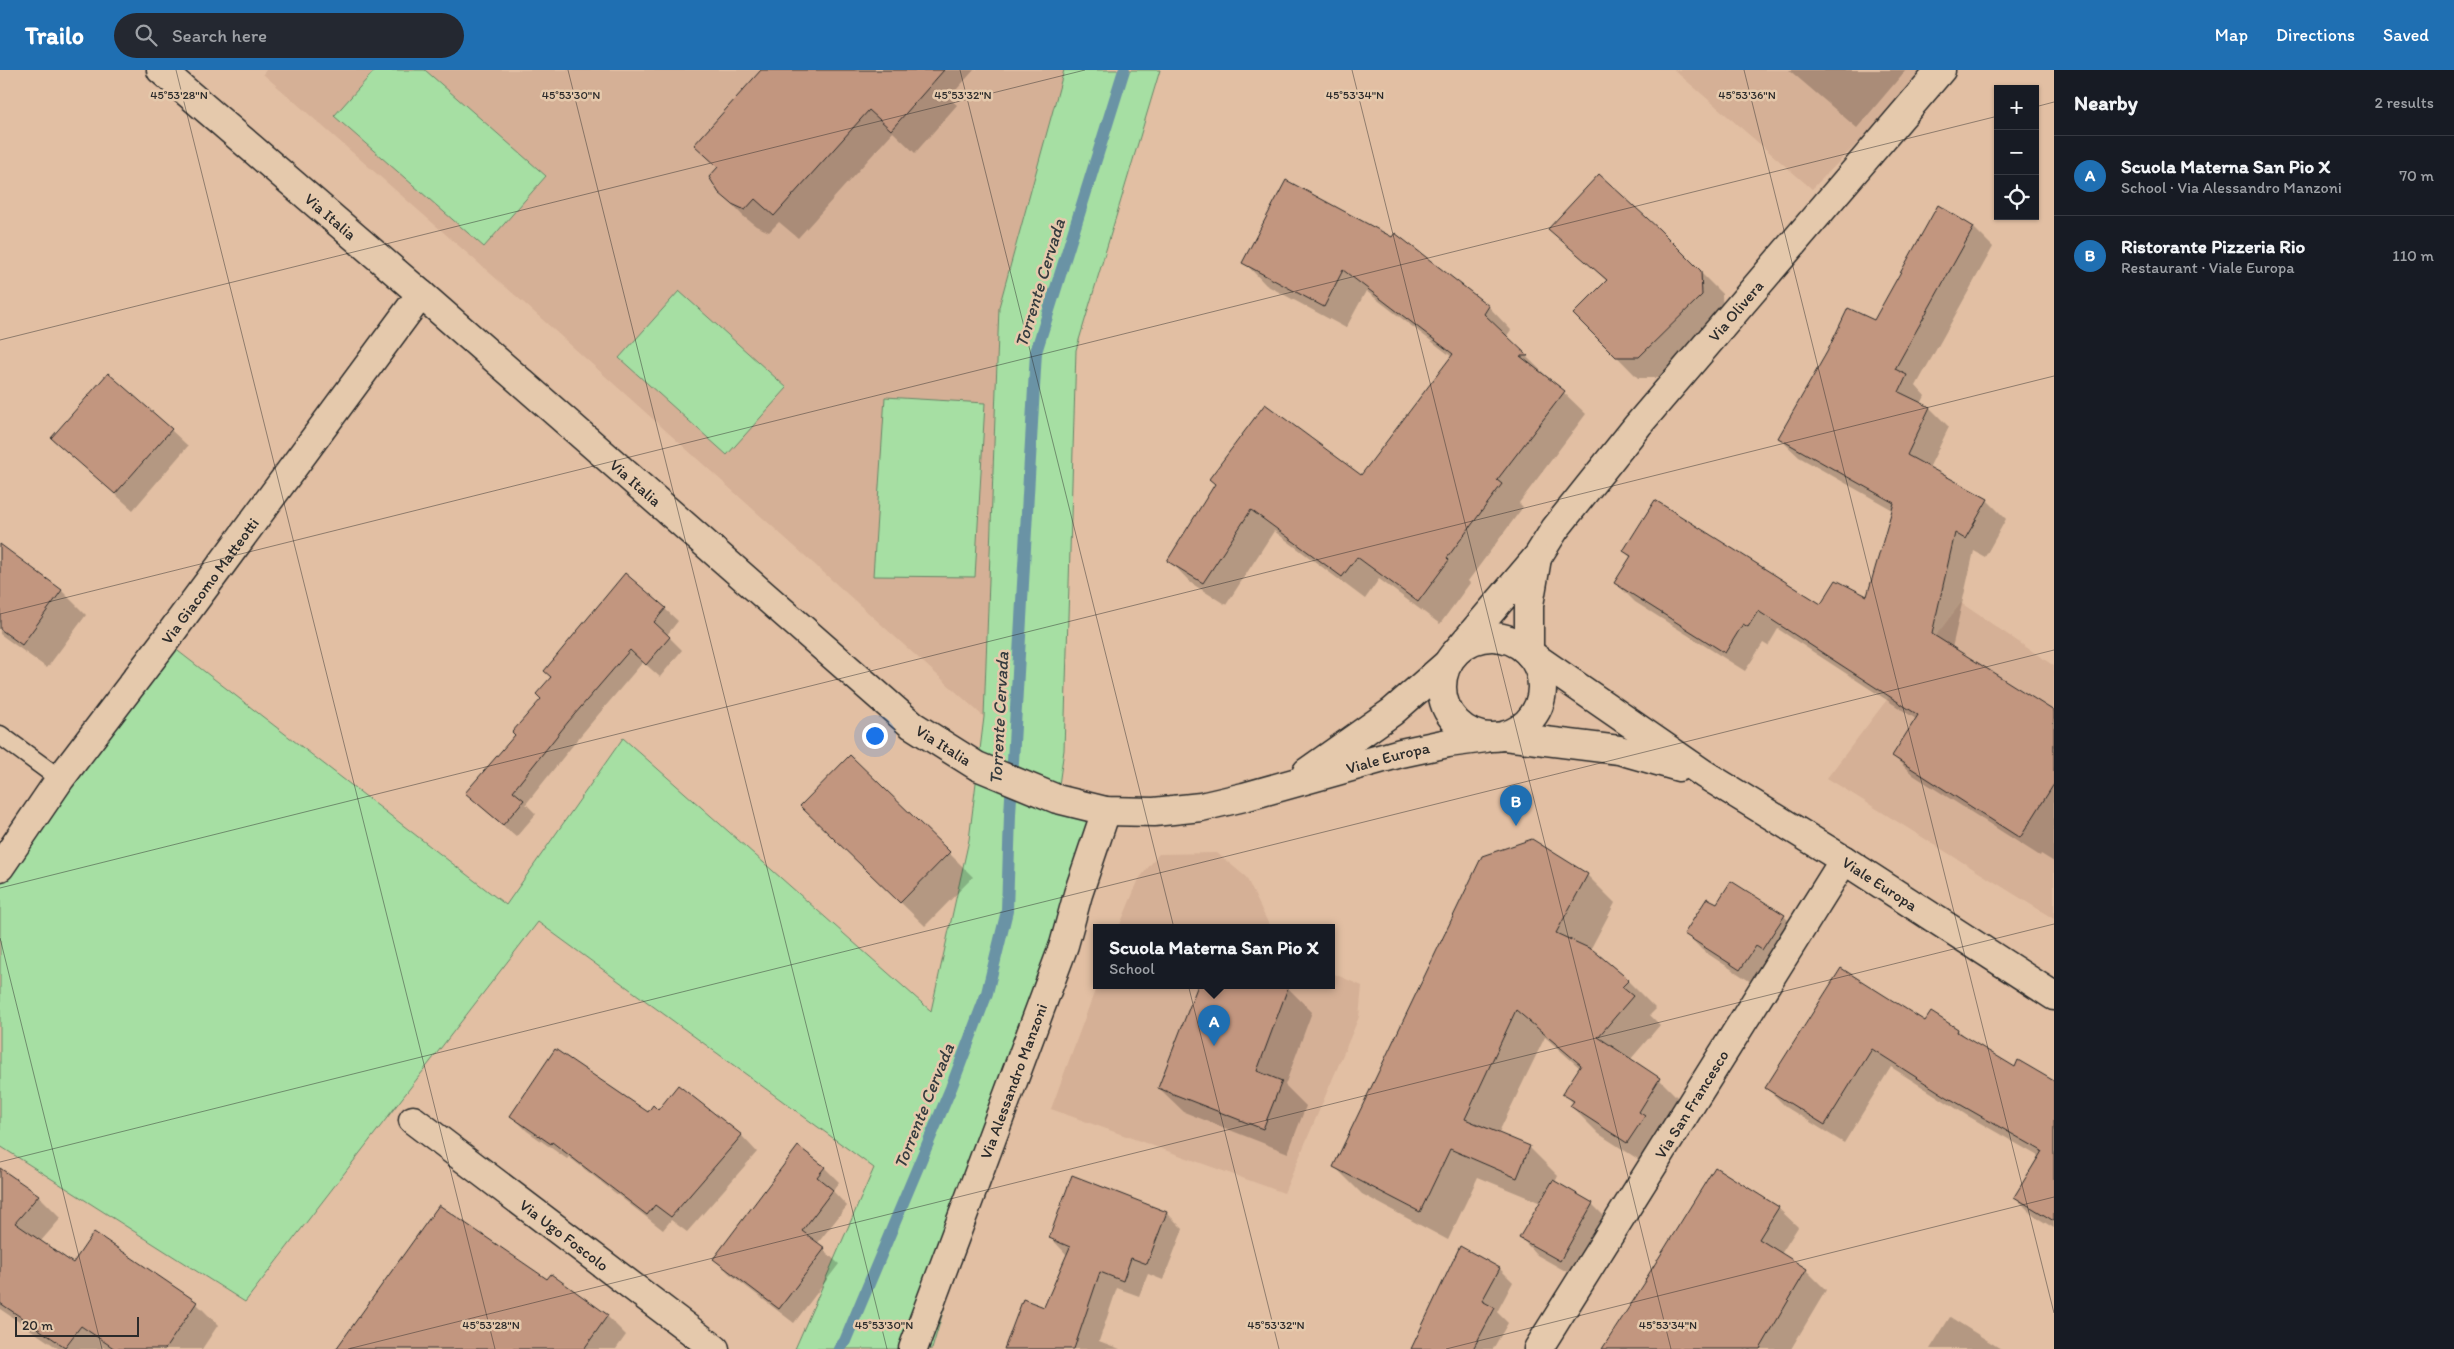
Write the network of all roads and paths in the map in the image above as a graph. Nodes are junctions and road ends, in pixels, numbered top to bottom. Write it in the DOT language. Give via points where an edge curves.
graph roads {
  1 [pos="160,70"];
  2 [pos="1941,70"];
  3 [pos="420,294"];
  4 [pos="1538,556"];
  5 [pos="1529,654"];
  6 [pos="1452,657"];
  7 [pos="0,735"];
  8 [pos="1495,737"];
  9 [pos="1704,774"];
  10 [pos="60,779"];
  11 [pos="1290,784"];
  12 [pos="1106,811"];
  13 [pos="1154,812"];
  14 [pos="1844,860"];
  15 [pos="0,867"];
  16 [pos="2054,996"];
  17 [pos="413,1120"];
  18 [pos="715,1349"];
  19 [pos="913,1349"];
  20 [pos="1538,1349"];
  1 -- 3 [label="street, Via Italia"];
  2 -- 4 [label="street, Via Olivera" via="1638,425 1555,529"];
  3 -- 10 [label="street, Via Giacomo Matteotti"];
  3 -- 12 [label="street, Via Italia" via="912,725 977,766 1057,799"];
  4 -- 5 [label="street, Via Olivera" via="1528,605"];
  4 -- 6 [label="street, Via Olivera"];
  5 -- 6 [label="street" via="1516,643 1501,638 1485,638 1470,642"];
  5 -- 8 [label="street" via="1538,668 1542,685 1539,702 1532,717 1519,729"];
  5 -- 9 [label="street, Viale Europa"];
  6 -- 8 [label="street" via="1443,679 1442,695 1447,711 1457,724 1471,733"];
  6 -- 11 [label="street, Viale Europa" via="1392,712"];
  7 -- 10 [label="lane"];
  8 -- 9 [label="street, Viale Europa" via="1619,750"];
  8 -- 11 [label="street, Viale Europa" via="1455,741 1401,753"];
  9 -- 14 [label="street, Viale Europa"];
  10 -- 15 [label="street, Via Giacomo Matteotti"];
  11 -- 13 [label="street, Viale Europa" via="1201,807"];
  12 -- 13 [label="street, Via Italia"];
  12 -- 19 [label="street, Via Alessandro Manzoni" via="1064,945"];
  14 -- 16 [label="street, Viale Europa"];
  14 -- 20 [label="street, Via San Francesco"];
  17 -- 18 [label="street, Via Ugo Foscolo"];
}
